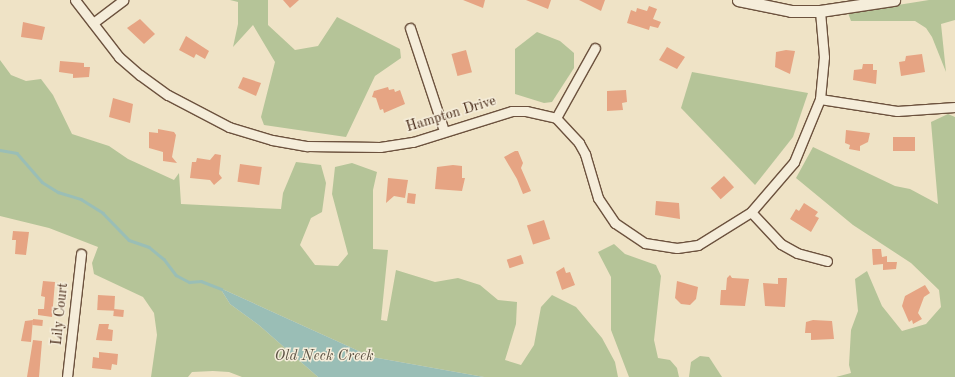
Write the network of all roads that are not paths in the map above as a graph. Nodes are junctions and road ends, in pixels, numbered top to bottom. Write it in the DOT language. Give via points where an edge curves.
graph roads {
  1 [pos="75,0"];
  2 [pos="123,0"];
  3 [pos="738,0"];
  4 [pos="894,0"];
  5 [pos="820,11"];
  6 [pos="93,23"];
  7 [pos="410,28"];
  8 [pos="595,48"];
  9 [pos="820,99"];
  10 [pos="955,106"];
  11 [pos="556,118"];
  12 [pos="444,130"];
  13 [pos="751,212"];
  14 [pos="81,254"];
  15 [pos="827,262"];
  16 [pos="67,377"];
  1 -- 6 [label="street, Hampton Drive"];
  2 -- 6 [label="street"];
  3 -- 5 [label="street" via="784,10"];
  4 -- 5 [label="street"];
  5 -- 9 [label="street" via="824,57"];
  6 -- 12 [label="street, Hampton Drive" via="119,57 140,75 190,108 242,131 307,146 350,148 414,142"];
  7 -- 12 [label="street"];
  8 -- 11 [label="street"];
  9 -- 10 [label="street" via="897,111"];
  9 -- 13 [label="street" via="794,162"];
  11 -- 12 [label="street, Hampton Drive" via="526,111 512,111"];
  11 -- 13 [label="street" via="575,138 585,154 592,184 606,212 630,235 645,243 677,248 698,245"];
  13 -- 15 [label="street" via="781,244 797,253"];
  14 -- 16 [label="street, Lily Court"];
}
